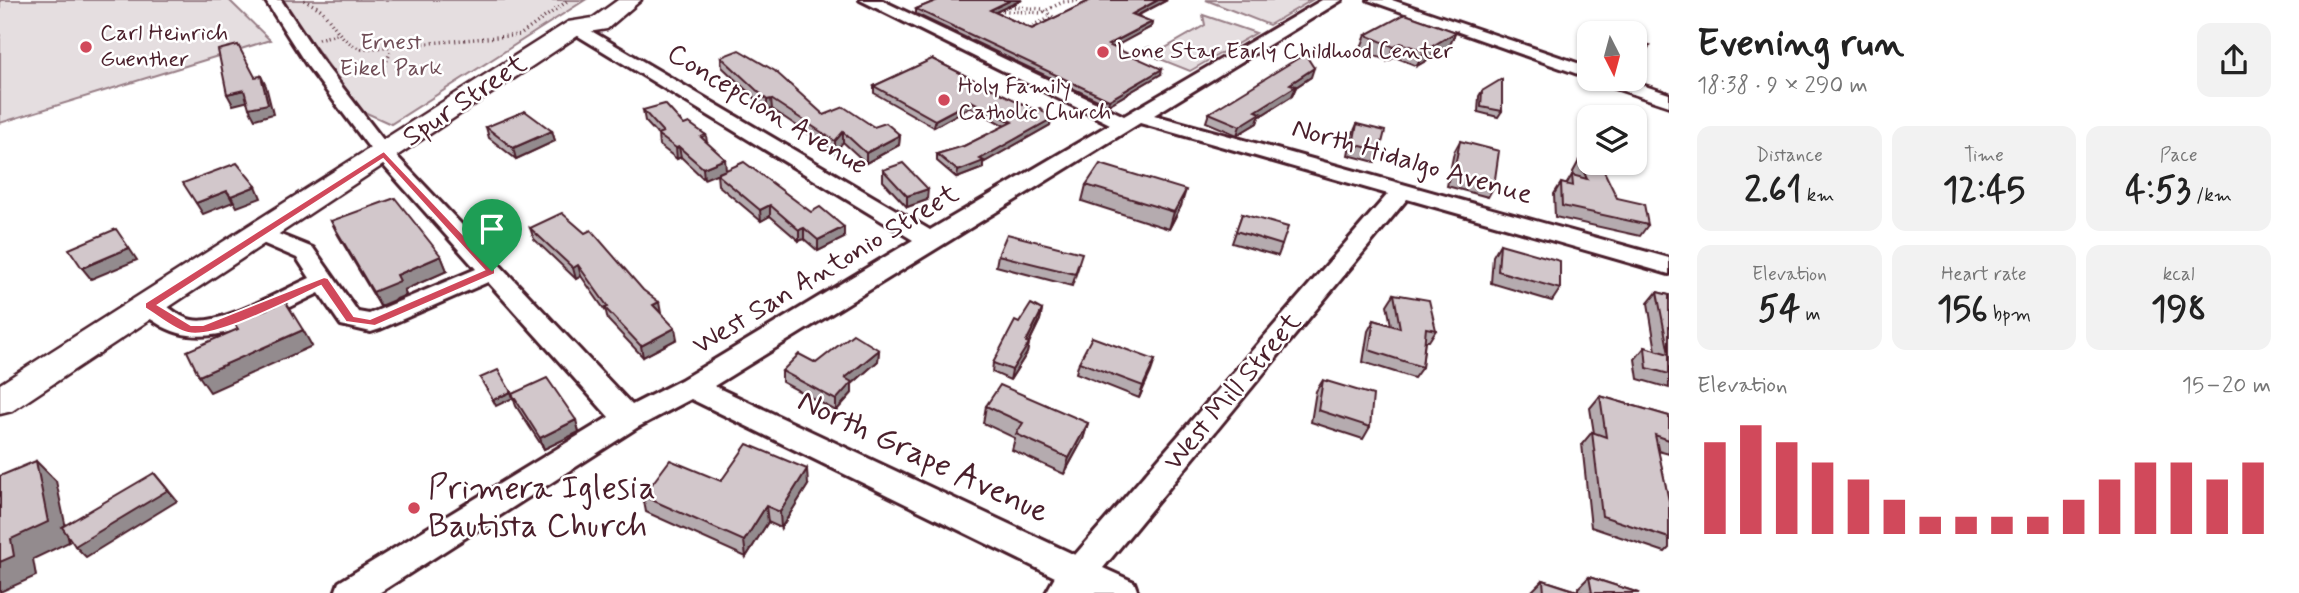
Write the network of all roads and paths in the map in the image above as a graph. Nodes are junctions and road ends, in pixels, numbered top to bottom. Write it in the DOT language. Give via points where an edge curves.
graph roads {
  1 [pos="273,0"];
  2 [pos="304,0"];
  3 [pos="599,0"];
  4 [pos="631,0"];
  5 [pos="903,0"];
  6 [pos="1081,0"];
  7 [pos="1334,0"];
  8 [pos="1376,0"];
  9 [pos="876,4"];
  10 [pos="988,10"];
  11 [pos="995,10"];
  12 [pos="1047,12"];
  13 [pos="572,13"];
  14 [pos="1006,19"];
  15 [pos="1018,24"];
  16 [pos="1027,27"];
  17 [pos="1028,36"];
  18 [pos="393,48"];
  19 [pos="383,69"];
  20 [pos="1577,69"];
  21 [pos="1642,91"];
  22 [pos="1669,100"];
  23 [pos="1133,121"];
  24 [pos="384,154"];
  25 [pos="1401,189"];
  26 [pos="261,234"];
  27 [pos="930,240"];
  28 [pos="1669,266"];
  29 [pos="492,271"];
  30 [pos="324,281"];
  31 [pos="149,305"];
  32 [pos="691,387"];
  33 [pos="0,401"];
  34 [pos="628,419"];
  35 [pos="1071,583"];
  36 [pos="351,593"];
  37 [pos="1122,593"];
  1 -- 24 [label="street"];
  2 -- 18 [label="path" via="324,12 349,45"];
  3 -- 13 [label="main road, Spur Street" via="583,12"];
  4 -- 13 [label="main road, Spur Street" via="599,24"];
  5 -- 9 [label="street"];
  6 -- 12 [label="path" via="1063,2"];
  7 -- 23 [label="street, West San Antonio Street"];
  8 -- 20 [label="street"];
  9 -- 23 [label="street, North Hidalgo Avenue"];
  10 -- 11 [label="path"];
  11 -- 12 [label="path" via="1004,6"];
  11 -- 14 [label="path"];
  12 -- 16 [label="path" via="1053,19"];
  13 -- 18 [label="path" via="520,35"];
  13 -- 24 [label="main road, Spur Street"];
  13 -- 27 [label="street, Concepcion Avenue"];
  15 -- 16 [label="path"];
  16 -- 17 [label="path" via="1021,31"];
  18 -- 19 [label="path"];
  21 -- 22 [label="street"];
  23 -- 25 [label="street, North Hidalgo Avenue"];
  23 -- 27 [label="street, West San Antonio Street"];
  24 -- 26 [label="main road, Spur Street"];
  24 -- 29 [label="street"];
  25 -- 28 [label="street, North Hidalgo Avenue"];
  25 -- 35 [label="street, West Mill Street"];
  26 -- 30 [label="street" via="305,253"];
  26 -- 31 [label="main road, Spur Street"];
  27 -- 32 [label="street, West San Antonio Street"];
  29 -- 30 [label="street" via="371,323 350,319"];
  29 -- 34 [label="street"];
  30 -- 31 [label="street" via="203,329 189,329"];
  31 -- 33 [label="main road, Spur Street"];
  32 -- 34 [label="street, West San Antonio Street"];
  32 -- 35 [label="street, North Grape Avenue"];
  34 -- 36 [label="street, West San Antonio Street"];
  35 -- 37 [label="street, North Grape Avenue"];
}
